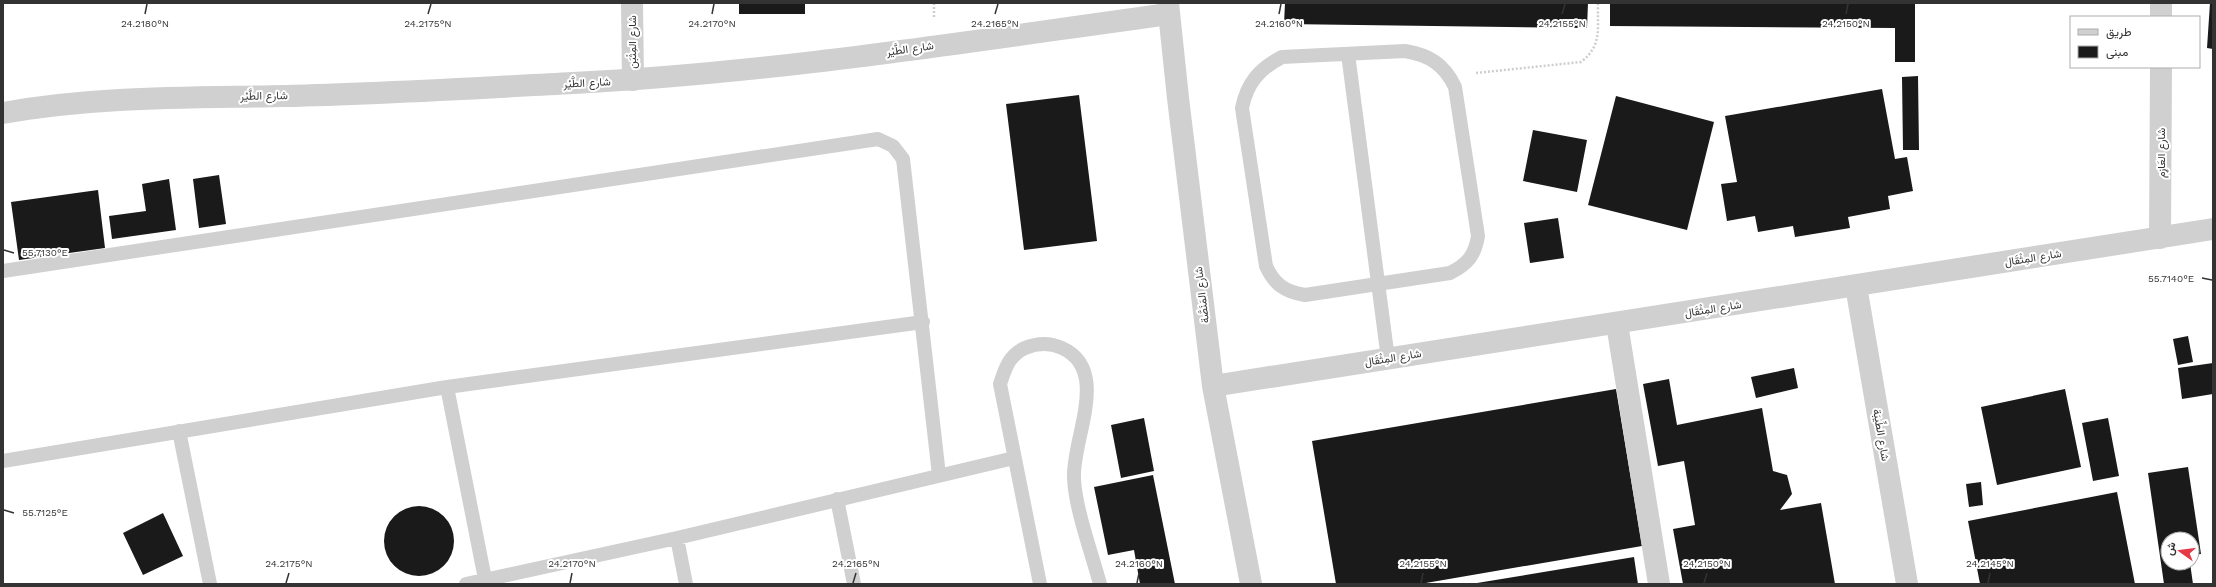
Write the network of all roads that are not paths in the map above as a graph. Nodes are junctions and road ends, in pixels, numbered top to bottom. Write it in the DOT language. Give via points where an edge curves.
graph roads {
  1 [pos="632,3"];
  2 [pos="2162,3"];
  3 [pos="1169,8"];
  4 [pos="2161,16"];
  5 [pos="1348,54"];
  6 [pos="2161,68"];
  7 [pos="633,80"];
  8 [pos="3,113"];
  9 [pos="2213,229"];
  10 [pos="2160,238"];
  11 [pos="3,271"];
  12 [pos="1378,283"];
  13 [pos="1856,286"];
  14 [pos="923,322"];
  15 [pos="1617,324"];
  16 [pos="1388,359"];
  17 [pos="1213,386"];
  18 [pos="447,387"];
  19 [pos="179,431"];
  20 [pos="1014,458"];
  21 [pos="3,462"];
  22 [pos="939,475"];
  23 [pos="837,499"];
  24 [pos="677,538"];
  25 [pos="485,579"];
  26 [pos="210,584"];
  27 [pos="466,584"];
  28 [pos="686,584"];
  29 [pos="854,584"];
  30 [pos="1040,584"];
  31 [pos="1100,584"];
  32 [pos="1251,584"];
  33 [pos="1659,584"];
  34 [pos="1907,584"];
  1 -- 7 [label="street, شارع المِثْبَن"];
  2 -- 4 [label="street"];
  3 -- 7 [label="street, شارع الطَّيْر" via="764,68"];
  3 -- 17 [label="street, شارع المَنَصَّة"];
  5 -- 12 [label="lane"];
  5 -- 12 [label="lane" via="1405,51 1420,54 1438,63 1450,76 1455,87 1478,236 1471,258 1462,267 1450,273"];
  5 -- 12 [label="lane" via="1282,57 1268,64 1256,74 1249,85 1242,108 1266,266 1271,277 1280,287 1291,293 1305,295"];
  6 -- 10 [label="street, شارع العَازِم"];
  7 -- 8 [label="street, شارع الطَّيْر" via="288,96 118,98 56,104"];
  9 -- 10 [label="street, شارع المِثْقَال"];
  10 -- 13 [label="street, شارع المِثْقَال"];
  11 -- 14 [label="lane" via="878,139 893,146 903,159"];
  12 -- 16 [label="lane"];
  13 -- 15 [label="street, شارع المِثْقَال"];
  13 -- 34 [label="street, شارع الطِّيبَة"];
  14 -- 18 [label="lane"];
  14 -- 22 [label="lane"];
  15 -- 16 [label="street, شارع المِثْقَال"];
  15 -- 33 [label="street"];
  16 -- 17 [label="street, شارع المِثْقَال"];
  17 -- 32 [label="street, شارع المَنَصَّة"];
  18 -- 19 [label="lane"];
  18 -- 25 [label="lane"];
  19 -- 21 [label="lane"];
  19 -- 26 [label="lane"];
  20 -- 22 [label="lane"];
  20 -- 30 [label="lane"];
  20 -- 31 [label="lane" via="1000,384 1006,366 1023,349 1035,344 1054,344 1071,352 1083,366 1088,384 1074,460 1074,479"];
  22 -- 23 [label="lane"];
  23 -- 24 [label="lane"];
  23 -- 29 [label="lane"];
  24 -- 25 [label="lane"];
  24 -- 28 [label="lane"];
  25 -- 27 [label="lane"];
}
